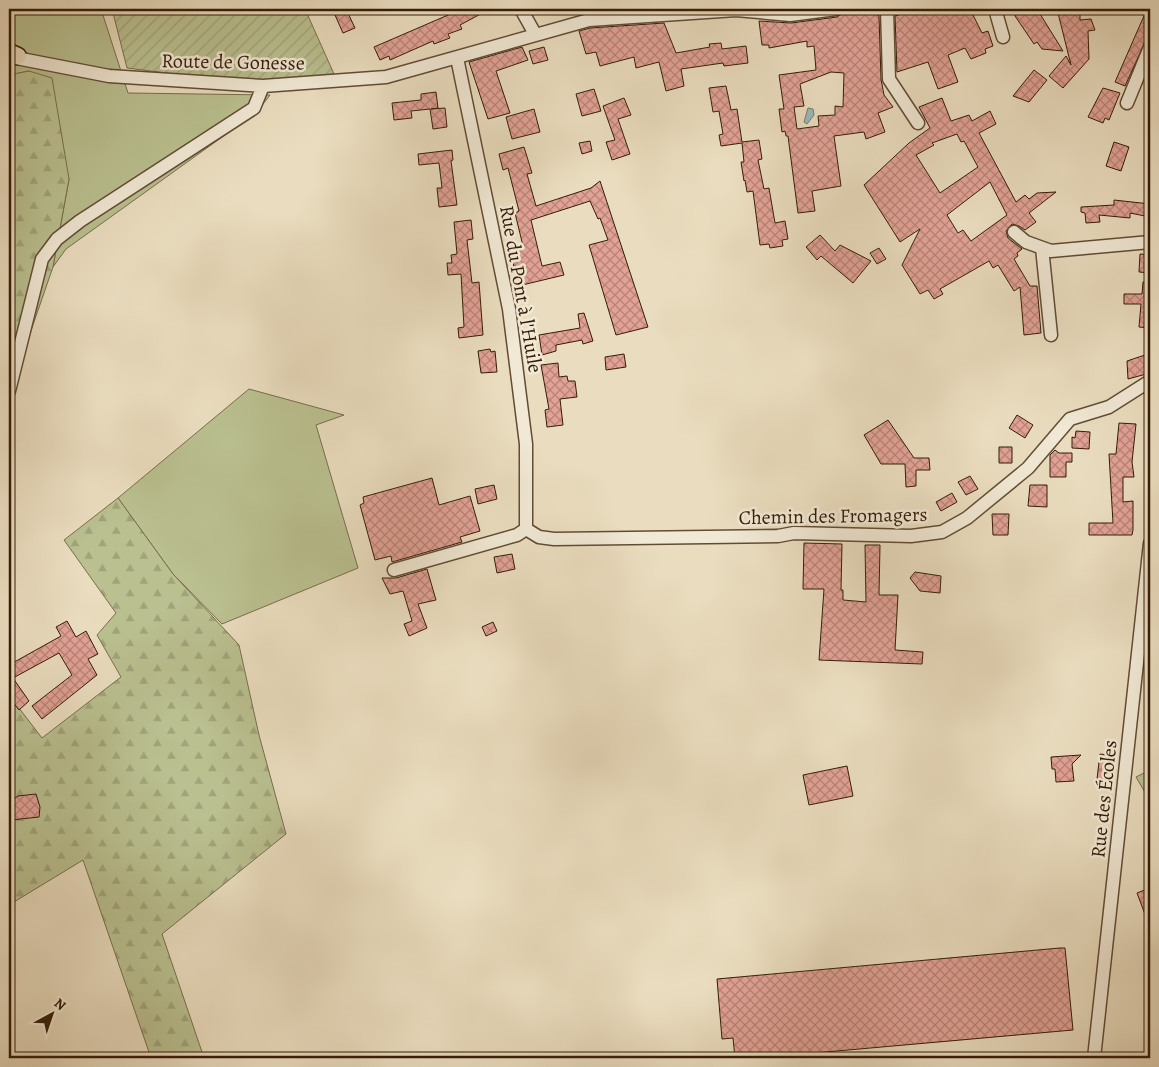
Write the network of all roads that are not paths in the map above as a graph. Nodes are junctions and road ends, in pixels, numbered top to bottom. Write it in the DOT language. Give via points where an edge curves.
graph roads {
  1 [pos="521,9"];
  2 [pos="836,9"];
  3 [pos="886,9"];
  4 [pos="995,9"];
  5 [pos="535,34"];
  6 [pos="1003,38"];
  7 [pos="1150,47"];
  8 [pos="11,55"];
  9 [pos="457,58"];
  10 [pos="263,86"];
  11 [pos="1127,103"];
  12 [pos="918,123"];
  13 [pos="1014,232"];
  14 [pos="1150,242"];
  15 [pos="1042,248"];
  16 [pos="1051,335"];
  17 [pos="1150,381"];
  18 [pos="9,391"];
  19 [pos="526,529"];
  20 [pos="1150,543"];
  21 [pos="394,570"];
  22 [pos="1094,1058"];
  1 -- 5 [label="street"];
  2 -- 5 [label="street, Route de Gonesse" via="790,15 736,10 589,20"];
  3 -- 12 [label="street" via="889,79"];
  4 -- 6 [label="street"];
  5 -- 9 [label="street, Route de Gonesse"];
  7 -- 11 [label="street"];
  8 -- 10 [label="street, Route de Gonesse" via="109,76"];
  9 -- 10 [label="street, Route de Gonesse" via="379,78"];
  9 -- 19 [label="street, Rue du Pont à l'Huile" via="509,309 526,444"];
  10 -- 18 [label="street" via="254,108 57,239 42,259"];
  13 -- 15 [label="street" via="1026,242"];
  14 -- 15 [label="street" via="1051,251"];
  15 -- 16 [label="street"];
  17 -- 19 [label="street, Chemin des Fromagers" via="1109,407 1070,419 1028,468 967,518 942,532 910,536 794,533 590,540 539,537"];
  19 -- 21 [label="street" via="517,535"];
  20 -- 22 [label="street, Rue des Écoles"];
}
